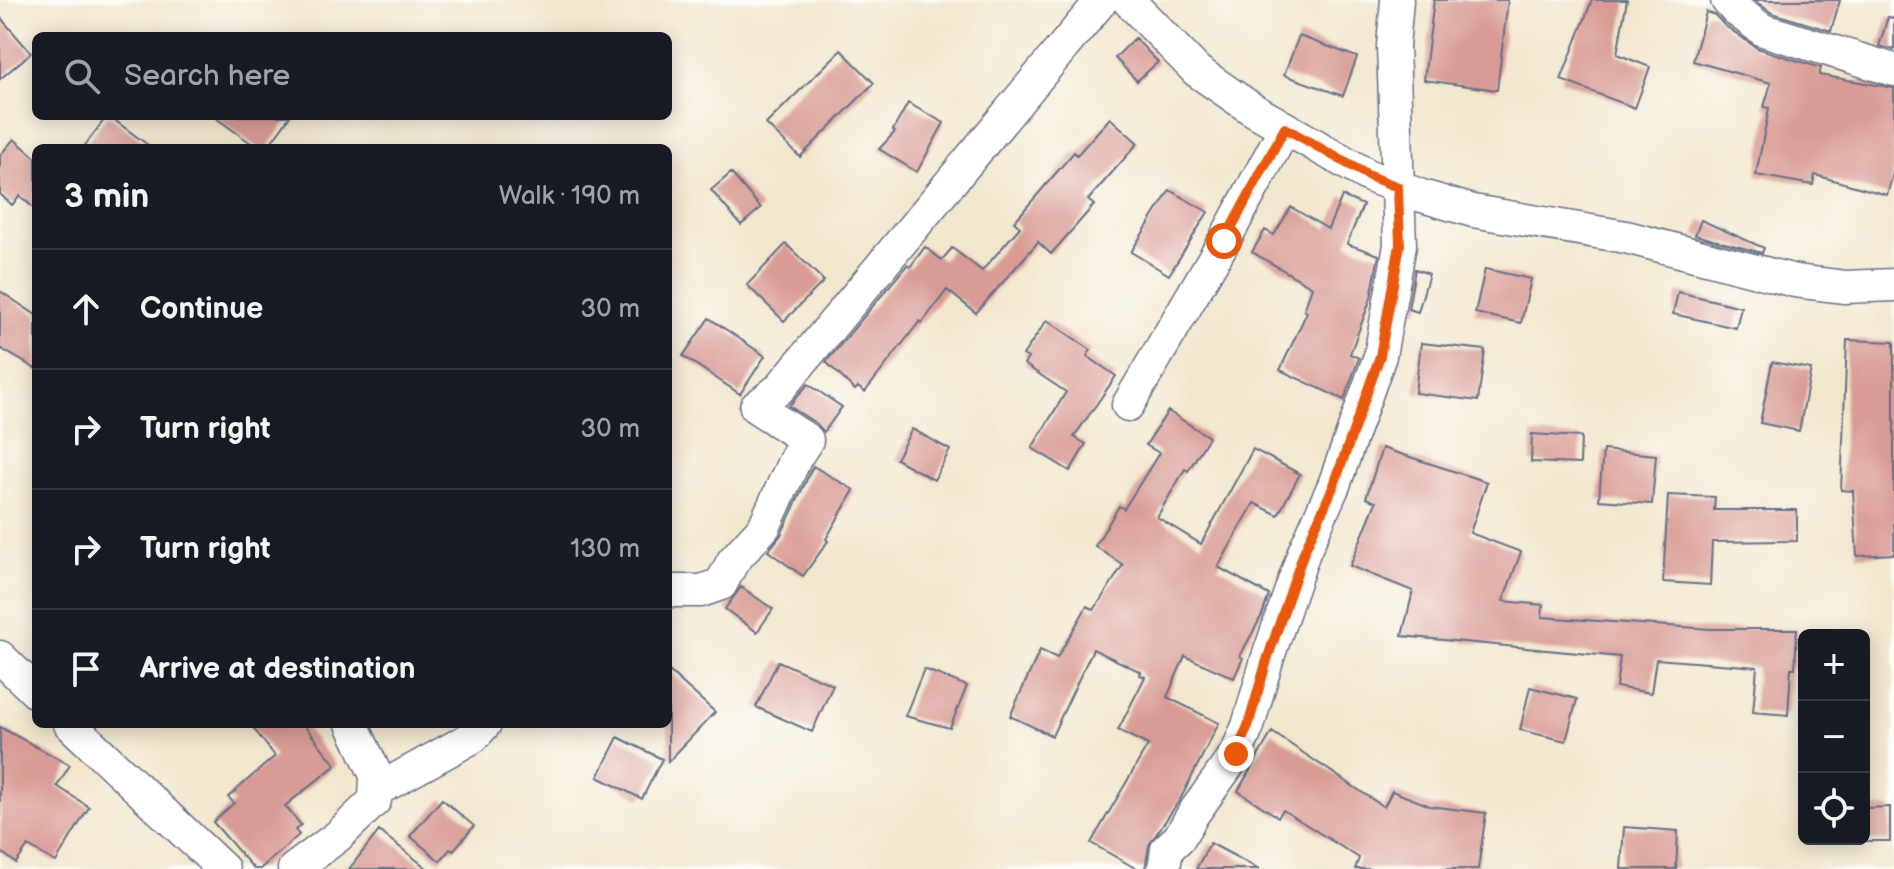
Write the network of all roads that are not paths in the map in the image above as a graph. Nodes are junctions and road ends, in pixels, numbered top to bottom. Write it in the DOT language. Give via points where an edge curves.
graph roads {
  1 [pos="1102,0"];
  2 [pos="1128,0"];
  3 [pos="1397,0"];
  4 [pos="1727,0"];
  5 [pos="1894,70"];
  6 [pos="1285,128"];
  7 [pos="1398,187"];
  8 [pos="1894,285"];
  9 [pos="1128,405"];
  10 [pos="672,591"];
  11 [pos="0,657"];
  12 [pos="32,688"];
  13 [pos="74,728"];
  14 [pos="354,728"];
  15 [pos="481,728"];
  16 [pos="377,790"];
  17 [pos="223,869"];
  18 [pos="294,869"];
  19 [pos="1164,869"];
  1 -- 10 [label="street" via="779,389 756,407 807,440 764,527 733,561 721,584 701,591"];
  2 -- 6 [label="street" via="1197,71"];
  3 -- 7 [label="street" via="1393,46"];
  4 -- 5 [label="street" via="1763,30"];
  6 -- 7 [label="street"];
  6 -- 9 [label="street"];
  7 -- 8 [label="street" via="1473,211 1626,237 1795,281"];
  7 -- 19 [label="street" via="1400,245 1380,356 1304,552 1248,726 1236,754 1167,849"];
  11 -- 12 [label="street"];
  13 -- 17 [label="street"];
  14 -- 16 [label="street" via="374,769"];
  15 -- 16 [label="street"];
  16 -- 18 [label="street" via="375,800 338,836"];
}
